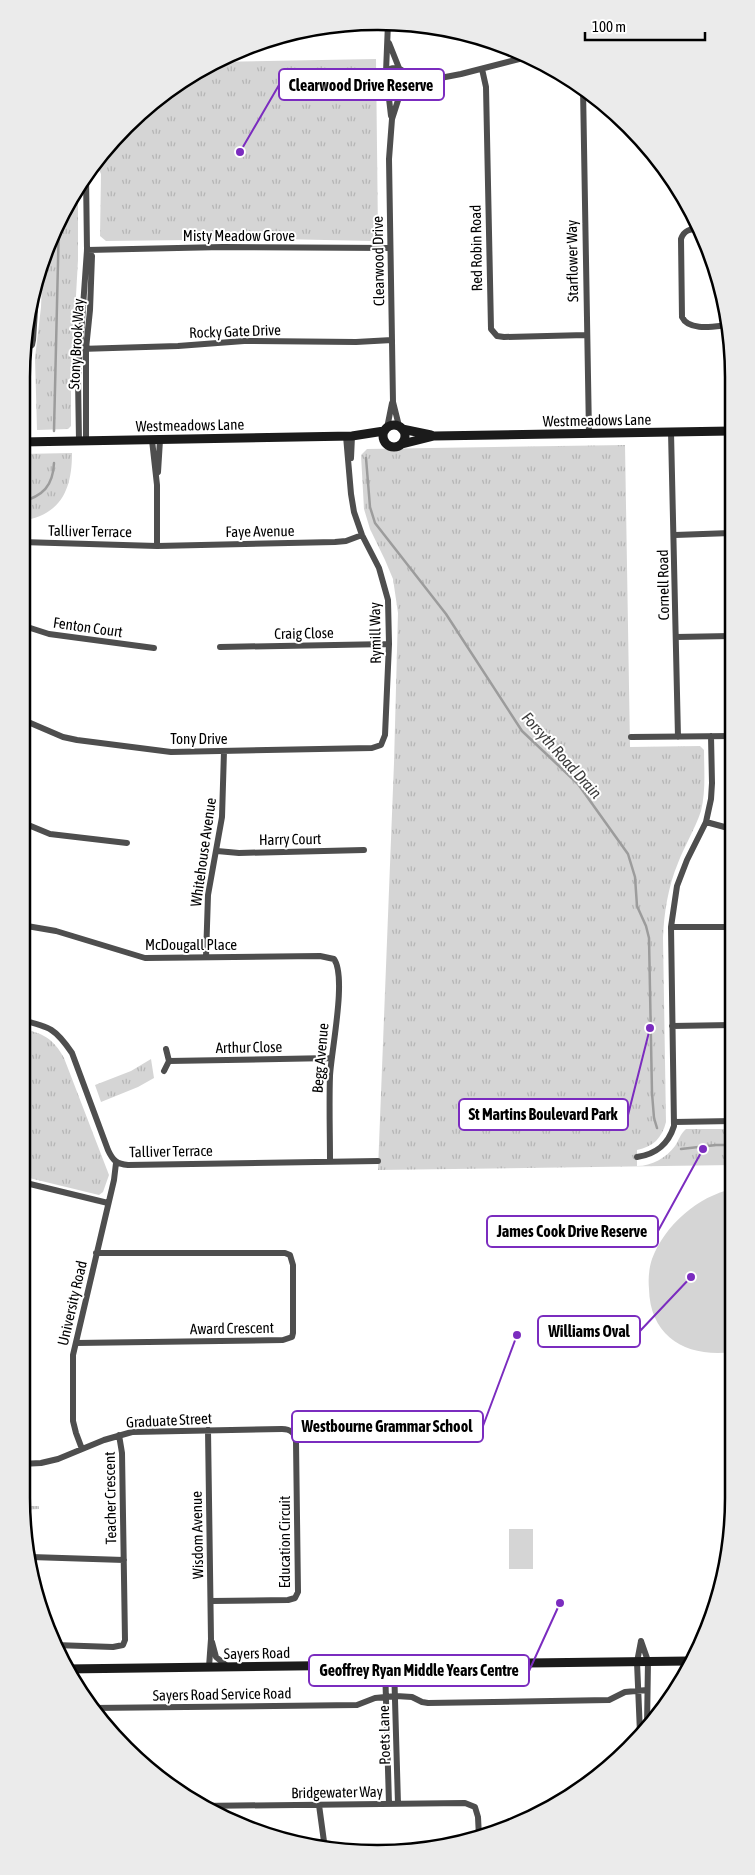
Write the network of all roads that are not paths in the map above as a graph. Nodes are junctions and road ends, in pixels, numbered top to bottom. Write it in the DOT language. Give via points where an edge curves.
graph roads {
  1 [pos="388,30"];
  2 [pos="389,42"];
  3 [pos="517,60"];
  4 [pos="482,69"];
  5 [pos="401,70"];
  6 [pos="386,72"];
  7 [pos="435,79"];
  8 [pos="388,90"];
  9 [pos="402,90"];
  10 [pos="583,98"];
  11 [pos="392,120"];
  12 [pos="86,189"];
  13 [pos="692,230"];
  14 [pos="390,248"];
  15 [pos="87,250"];
  16 [pos="721,325"];
  17 [pos="34,327"];
  18 [pos="586,335"];
  19 [pos="392,340"];
  20 [pos="32,345"];
  21 [pos="83,349"];
  22 [pos="393,402"];
  23 [pos="401,427"];
  24 [pos="386,430"];
  25 [pos="725,431"];
  26 [pos="671,432"];
  27 [pos="589,434"];
  28 [pos="352,436"];
  29 [pos="434,436"];
  30 [pos="156,440"];
  31 [pos="83,441"];
  32 [pos="30,442"];
  33 [pos="402,444"];
  34 [pos="392,446"];
  35 [pos="725,534"];
  36 [pos="362,535"];
  37 [pos="675,535"];
  38 [pos="30,542"];
  39 [pos="157,546"];
  40 [pos="30,628"];
  41 [pos="725,636"];
  42 [pos="676,637"];
  43 [pos="389,644"];
  44 [pos="220,647"];
  45 [pos="154,648"];
  46 [pos="30,723"];
  47 [pos="711,736"];
  48 [pos="725,736"];
  49 [pos="631,737"];
  50 [pos="678,737"];
  51 [pos="380,745"];
  52 [pos="224,750"];
  53 [pos="706,822"];
  54 [pos="30,826"];
  55 [pos="725,827"];
  56 [pos="127,843"];
  57 [pos="216,850"];
  58 [pos="364,850"];
  59 [pos="30,927"];
  60 [pos="671,927"];
  61 [pos="725,927"];
  62 [pos="206,957"];
  63 [pos="334,959"];
  64 [pos="30,1022"];
  65 [pos="725,1025"];
  66 [pos="672,1026"];
  67 [pos="166,1049"];
  68 [pos="331,1058"];
  69 [pos="169,1060"];
  70 [pos="164,1071"];
  71 [pos="725,1121"];
  72 [pos="674,1122"];
  73 [pos="637,1157"];
  74 [pos="330,1161"];
  75 [pos="378,1161"];
  76 [pos="116,1163"];
  77 [pos="30,1184"];
  78 [pos="108,1203"];
  79 [pos="96,1254"];
  80 [pos="76,1343"];
  81 [pos="208,1430"];
  82 [pos="293,1432"];
  83 [pos="119,1435"];
  84 [pos="82,1449"];
  85 [pos="30,1463"];
  86 [pos="36,1557"];
  87 [pos="124,1560"];
  88 [pos="211,1601"];
  89 [pos="212,1639"];
  90 [pos="63,1645"];
  91 [pos="648,1661"];
  92 [pos="684,1661"];
  93 [pos="637,1662"];
  94 [pos="384,1665"];
  95 [pos="394,1665"];
  96 [pos="209,1667"];
  97 [pos="229,1667"];
  98 [pos="76,1669"];
  99 [pos="637,1690"];
  100 [pos="647,1690"];
  101 [pos="396,1696"];
  102 [pos="385,1697"];
  103 [pos="101,1708"];
  104 [pos="648,1716"];
  105 [pos="640,1726"];
  106 [pos="389,1804"];
  107 [pos="398,1804"];
  108 [pos="319,1805"];
  109 [pos="218,1806"];
  110 [pos="479,1830"];
  111 [pos="324,1841"];
  1 -- 2 [label="street"];
  2 -- 5 [label="street"];
  2 -- 6 [label="street"];
  3 -- 4 [label="street"];
  4 -- 7 [label="street"];
  4 -- 18 [label="street, Red Robin Road" via="486,88 491,330 504,337"];
  5 -- 6 [label="street" via="392,68"];
  5 -- 7 [label="street"];
  5 -- 9 [label="street" via="407,80"];
  6 -- 8 [label="street" via="383,79"];
  7 -- 9 [label="street"];
  8 -- 9 [label="street"];
  8 -- 11 [label="street, Clearwood Drive"];
  9 -- 11 [label="street, Clearwood Drive"];
  10 -- 18 [label="street, Starflower Way"];
  11 -- 14 [label="street, Clearwood Drive"];
  12 -- 15 [label="street, Stony Brook Way"];
  13 -- 16 [label="street" via="681,239 682,317 692,326"];
  14 -- 15 [label="street, Misty Meadow Grove"];
  14 -- 19 [label="street, Clearwood Drive"];
  15 -- 21 [label="street, Stony Brook Way"];
  17 -- 20 [label="street"];
  18 -- 27 [label="street, Starflower Way"];
  19 -- 21 [label="street, Rocky Gate Drive"];
  19 -- 22 [label="street, Clearwood Drive"];
  21 -- 31 [label="street, Stony Brook Way"];
  22 -- 23 [label="street, Clearwood Drive"];
  22 -- 24 [label="street, Clearwood Drive"];
  23 -- 24 [label="street" via="391,426"];
  23 -- 29 [label="street, Westmeadows Lane"];
  23 -- 33 [label="street" via="405,435"];
  24 -- 28 [label="street, Westmeadows Lane"];
  24 -- 34 [label="street" via="385,442"];
  25 -- 26 [label="street, Westmeadows Lane"];
  26 -- 27 [label="street, Westmeadows Lane"];
  26 -- 37 [label="street, Cornell Road"];
  27 -- 29 [label="street, Westmeadows Lane"];
  28 -- 30 [label="street, Westmeadows Lane"];
  28 -- 34 [label="street, Westmeadows Lane"];
  28 -- 36 [label="street, Rymill Way" via="352,504"];
  29 -- 33 [label="street, Westmeadows Lane"];
  30 -- 31 [label="street, Westmeadows Lane"];
  30 -- 39 [label="street"];
  31 -- 32 [label="street, Westmeadows Lane"];
  33 -- 34 [label="street"];
  35 -- 37 [label="street"];
  36 -- 39 [label="street, Faye Avenue" via="335,542"];
  36 -- 43 [label="street, Rymill Way" via="385,586"];
  37 -- 42 [label="street, Cornell Road"];
  38 -- 39 [label="street, Talliver Terrace"];
  40 -- 45 [label="street, Fenton Court" via="49,634"];
  41 -- 42 [label="street"];
  42 -- 50 [label="street, Cornell Road"];
  43 -- 44 [label="street, Craig Close"];
  43 -- 51 [label="street, Rymill Way" via="385,734"];
  46 -- 52 [label="street, Tony Drive" via="77,740 171,752"];
  47 -- 48 [label="street"];
  47 -- 50 [label="street"];
  47 -- 53 [label="street" via="712,783"];
  49 -- 50 [label="street"];
  51 -- 52 [label="street, Tony Drive" via="372,748"];
  52 -- 57 [label="street, Whitehouse Avenue" via="224,798"];
  53 -- 55 [label="street"];
  53 -- 60 [label="street" via="677,886"];
  54 -- 56 [label="street" via="50,834"];
  57 -- 58 [label="street, Harry Court" via="239,853"];
  57 -- 62 [label="street, Whitehouse Avenue" via="208,894"];
  59 -- 62 [label="street, McDougall Place" via="56,931 145,958"];
  60 -- 61 [label="street"];
  60 -- 66 [label="street"];
  62 -- 63 [label="street, McDougall Place" via="320,956"];
  63 -- 68 [label="street, Begg Avenue" via="338,966 338,988"];
  64 -- 76 [label="street, Talliver Terrace" via="56,1031 72,1053 108,1150"];
  65 -- 66 [label="street"];
  66 -- 72 [label="street"];
  67 -- 69 [label="street"];
  68 -- 69 [label="street, Arthur Close"];
  68 -- 74 [label="street, Begg Avenue"];
  69 -- 70 [label="street"];
  71 -- 72 [label="street"];
  72 -- 73 [label="street" via="668,1140 660,1149"];
  74 -- 75 [label="street, Talliver Terrace"];
  74 -- 76 [label="street, Talliver Terrace"];
  76 -- 78 [label="street, University Road"];
  77 -- 78 [label="street"];
  78 -- 79 [label="street, University Road"];
  79 -- 80 [label="street, University Road"];
  79 -- 80 [label="street, Award Crescent" via="285,1253 290,1255 293,1265 294,1333 282,1340"];
  80 -- 84 [label="street, University Road" via="72,1361 73,1421"];
  81 -- 82 [label="street, Graduate Street" via="283,1429"];
  81 -- 83 [label="street, Graduate Street" via="145,1431"];
  81 -- 88 [label="street, Wisdom Avenue"];
  82 -- 88 [label="street, Education Circuit" via="296,1436 298,1592 295,1598 288,1600"];
  83 -- 84 [label="street, Graduate Street"];
  83 -- 87 [label="street, Teacher Crescent"];
  84 -- 85 [label="street, Graduate Street" via="49,1462"];
  86 -- 87 [label="street, Teacher Crescent"];
  87 -- 90 [label="street, Teacher Crescent" via="126,1636 123,1645"];
  88 -- 89 [label="street, Wisdom Avenue"];
  89 -- 96 [label="street, Wisdom Avenue"];
  89 -- 97 [label="street, Wisdom Avenue" via="216,1657"];
  91 -- 92 [label="street, Sayers Road"];
  91 -- 93 [label="street, Sayers Road"];
  91 -- 93 [label="street" via="641,1641"];
  91 -- 100 [label="street"];
  93 -- 95 [label="street, Sayers Road"];
  93 -- 99 [label="street"];
  94 -- 95 [label="street, Sayers Road"];
  94 -- 97 [label="street, Sayers Road"];
  94 -- 102 [label="street, Poets Lane"];
  95 -- 101 [label="street, Poets Lane"];
  96 -- 97 [label="street, Sayers Road"];
  96 -- 98 [label="street, Sayers Road"];
  99 -- 100 [label="street, Sayers Road Service Road"];
  99 -- 101 [label="street, Sayers Road Service Road" via="609,1700 428,1703"];
  99 -- 105 [label="street"];
  100 -- 104 [label="street"];
  101 -- 102 [label="street, Sayers Road Service Road"];
  101 -- 107 [label="street, Poets Lane"];
  102 -- 103 [label="street, Sayers Road Service Road" via="357,1705"];
  102 -- 106 [label="street, Poets Lane"];
  106 -- 107 [label="street, Bridgewater Way"];
  106 -- 108 [label="street, Bridgewater Way"];
  107 -- 110 [label="street, Bridgewater Way" via="465,1803 475,1806"];
  108 -- 109 [label="street, Bridgewater Way"];
  108 -- 111 [label="street"];
}
